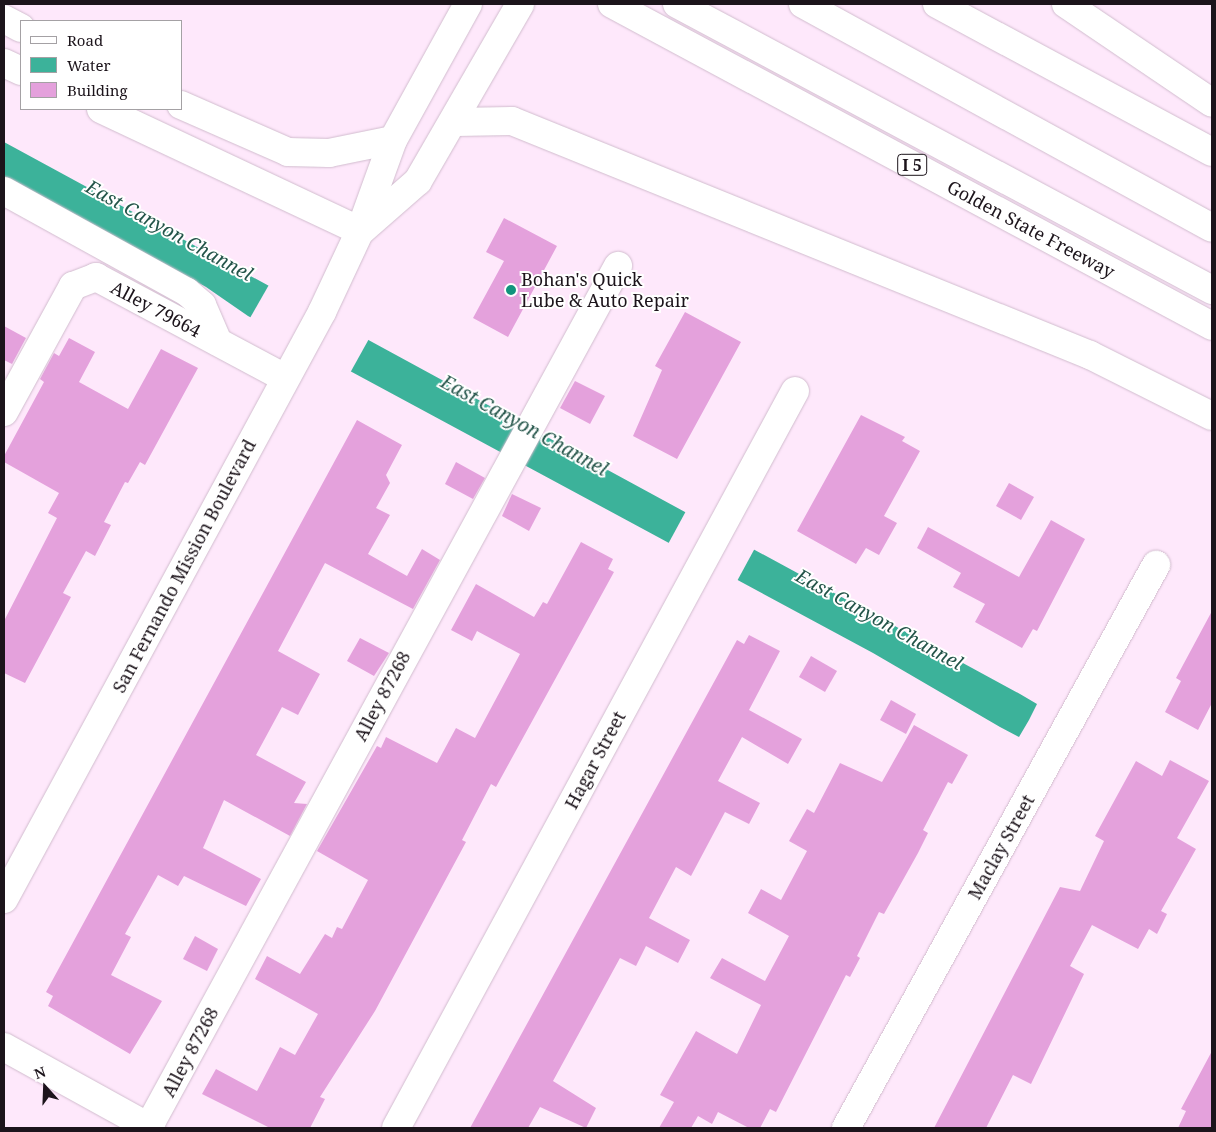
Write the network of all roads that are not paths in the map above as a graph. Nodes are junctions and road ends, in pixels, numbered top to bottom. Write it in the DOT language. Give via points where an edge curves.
graph roads {
  1 [pos="468,4"];
  2 [pos="520,4"];
  3 [pos="612,4"];
  4 [pos="677,4"];
  5 [pos="803,4"];
  6 [pos="937,4"];
  7 [pos="1066,4"];
  8 [pos="4,19"];
  9 [pos="20,27"];
  10 [pos="4,63"];
  11 [pos="20,71"];
  12 [pos="1212,103"];
  13 [pos="182,104"];
  14 [pos="103,110"];
  15 [pos="456,122"];
  16 [pos="393,140"];
  17 [pos="1212,152"];
  18 [pos="4,191"];
  19 [pos="1212,228"];
  20 [pos="360,231"];
  21 [pos="618,266"];
  22 [pos="1212,290"];
  23 [pos="1212,326"];
  24 [pos="218,342"];
  25 [pos="285,378"];
  26 [pos="795,391"];
  27 [pos="4,412"];
  28 [pos="1212,416"];
  29 [pos="1156,565"];
  30 [pos="4,899"];
  31 [pos="4,1047"];
  32 [pos="149,1128"];
  33 [pos="396,1128"];
  34 [pos="846,1128"];
  1 -- 16 [label="main road, San Fernando Mission Boulevard"];
  2 -- 15 [label="main road, San Fernando Mission Boulevard"];
  3 -- 23 [label="main road, Golden State Freeway / I 5"];
  4 -- 22 [label="main road"];
  5 -- 19 [label="main road"];
  6 -- 17 [label="main road"];
  7 -- 12 [label="main road"];
  8 -- 9 [label="main road"];
  10 -- 11 [label="main road"];
  13 -- 16 [label="main road" via="288,152 329,153"];
  14 -- 20 [label="main road"];
  15 -- 20 [label="main road, San Fernando Mission Boulevard" via="418,181"];
  15 -- 28 [label="main road" via="512,121 1090,355"];
  16 -- 20 [label="main road, San Fernando Mission Boulevard"];
  18 -- 24 [label="main road" via="187,292 202,305"];
  20 -- 25 [label="main road, San Fernando Mission Boulevard" via="322,312"];
  21 -- 32 [label="main road, Alley 87268" via="509,460"];
  24 -- 25 [label="main road, Alley 79664"];
  24 -- 27 [label="main road, Alley 79664" via="96,277 73,286"];
  25 -- 30 [label="main road, San Fernando Mission Boulevard"];
  26 -- 33 [label="main road, Hagar Street"];
  29 -- 34 [label="main road, Maclay Street"];
  31 -- 32 [label="main road"];
}
